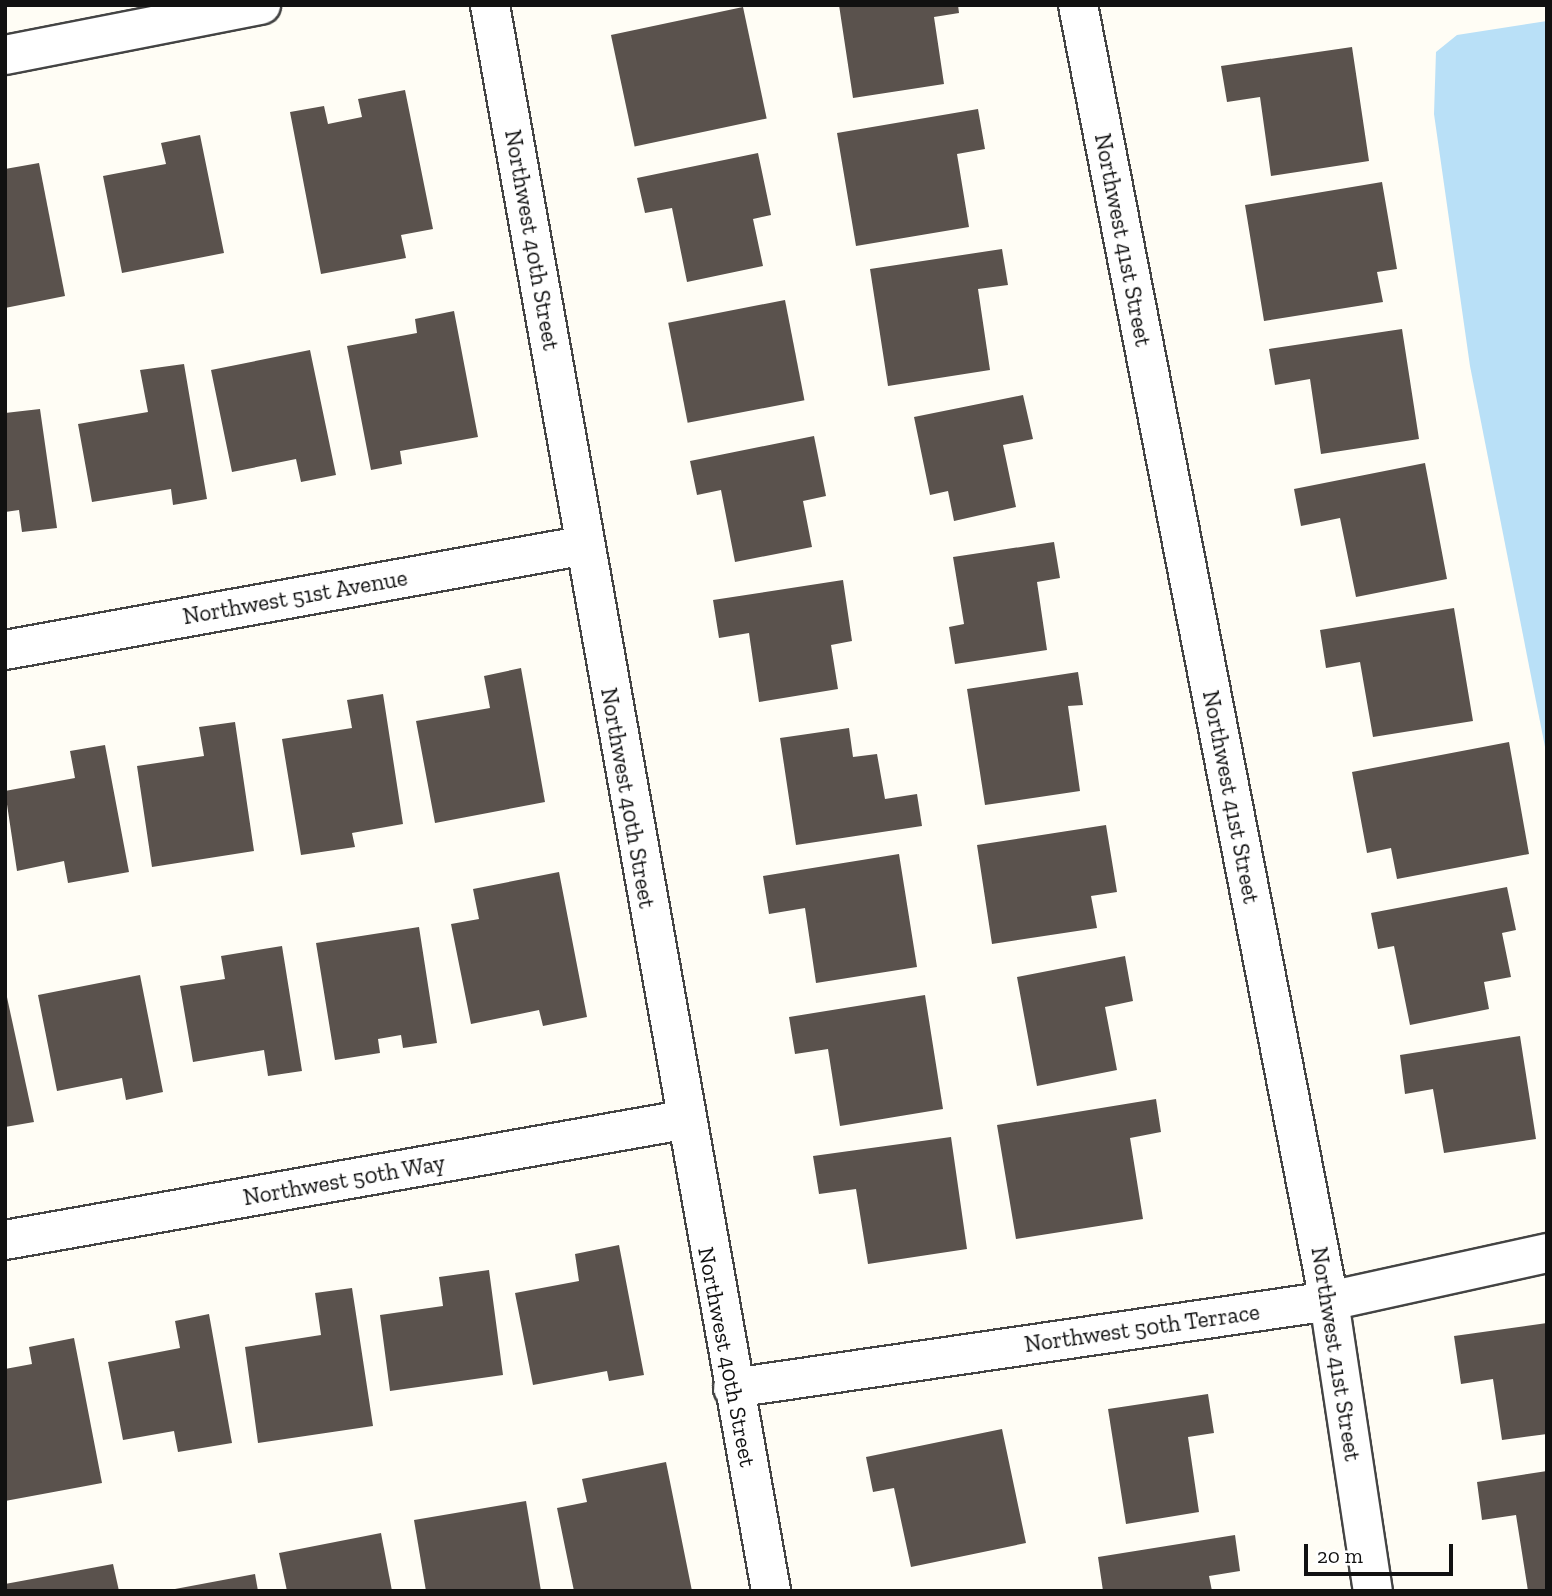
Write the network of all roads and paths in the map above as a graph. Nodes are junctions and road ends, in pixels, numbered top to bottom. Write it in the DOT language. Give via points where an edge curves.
graph roads {
  1 [pos="261,5"];
  2 [pos="490,5"];
  3 [pos="1078,5"];
  4 [pos="5,55"];
  5 [pos="586,545"];
  6 [pos="5,650"];
  7 [pos="683,1120"];
  8 [pos="5,1240"];
  9 [pos="1547,1253"];
  10 [pos="1329,1301"];
  11 [pos="733,1388"];
  12 [pos="771,1591"];
  13 [pos="1373,1591"];
  1 -- 4 [label="street"];
  2 -- 5 [label="street, Northwest 40th Street"];
  3 -- 10 [label="street, Northwest 41st Street"];
  5 -- 6 [label="street, Northwest 51st Avenue"];
  5 -- 7 [label="street, Northwest 40th Street"];
  7 -- 8 [label="street, Northwest 50th Way"];
  7 -- 11 [label="street, Northwest 40th Street"];
  9 -- 10 [label="street, Northwest 50th Terrace"];
  10 -- 11 [label="street, Northwest 50th Terrace"];
  10 -- 13 [label="street, Northwest 41st Street"];
  11 -- 12 [label="street, Northwest 40th Street"];
}
